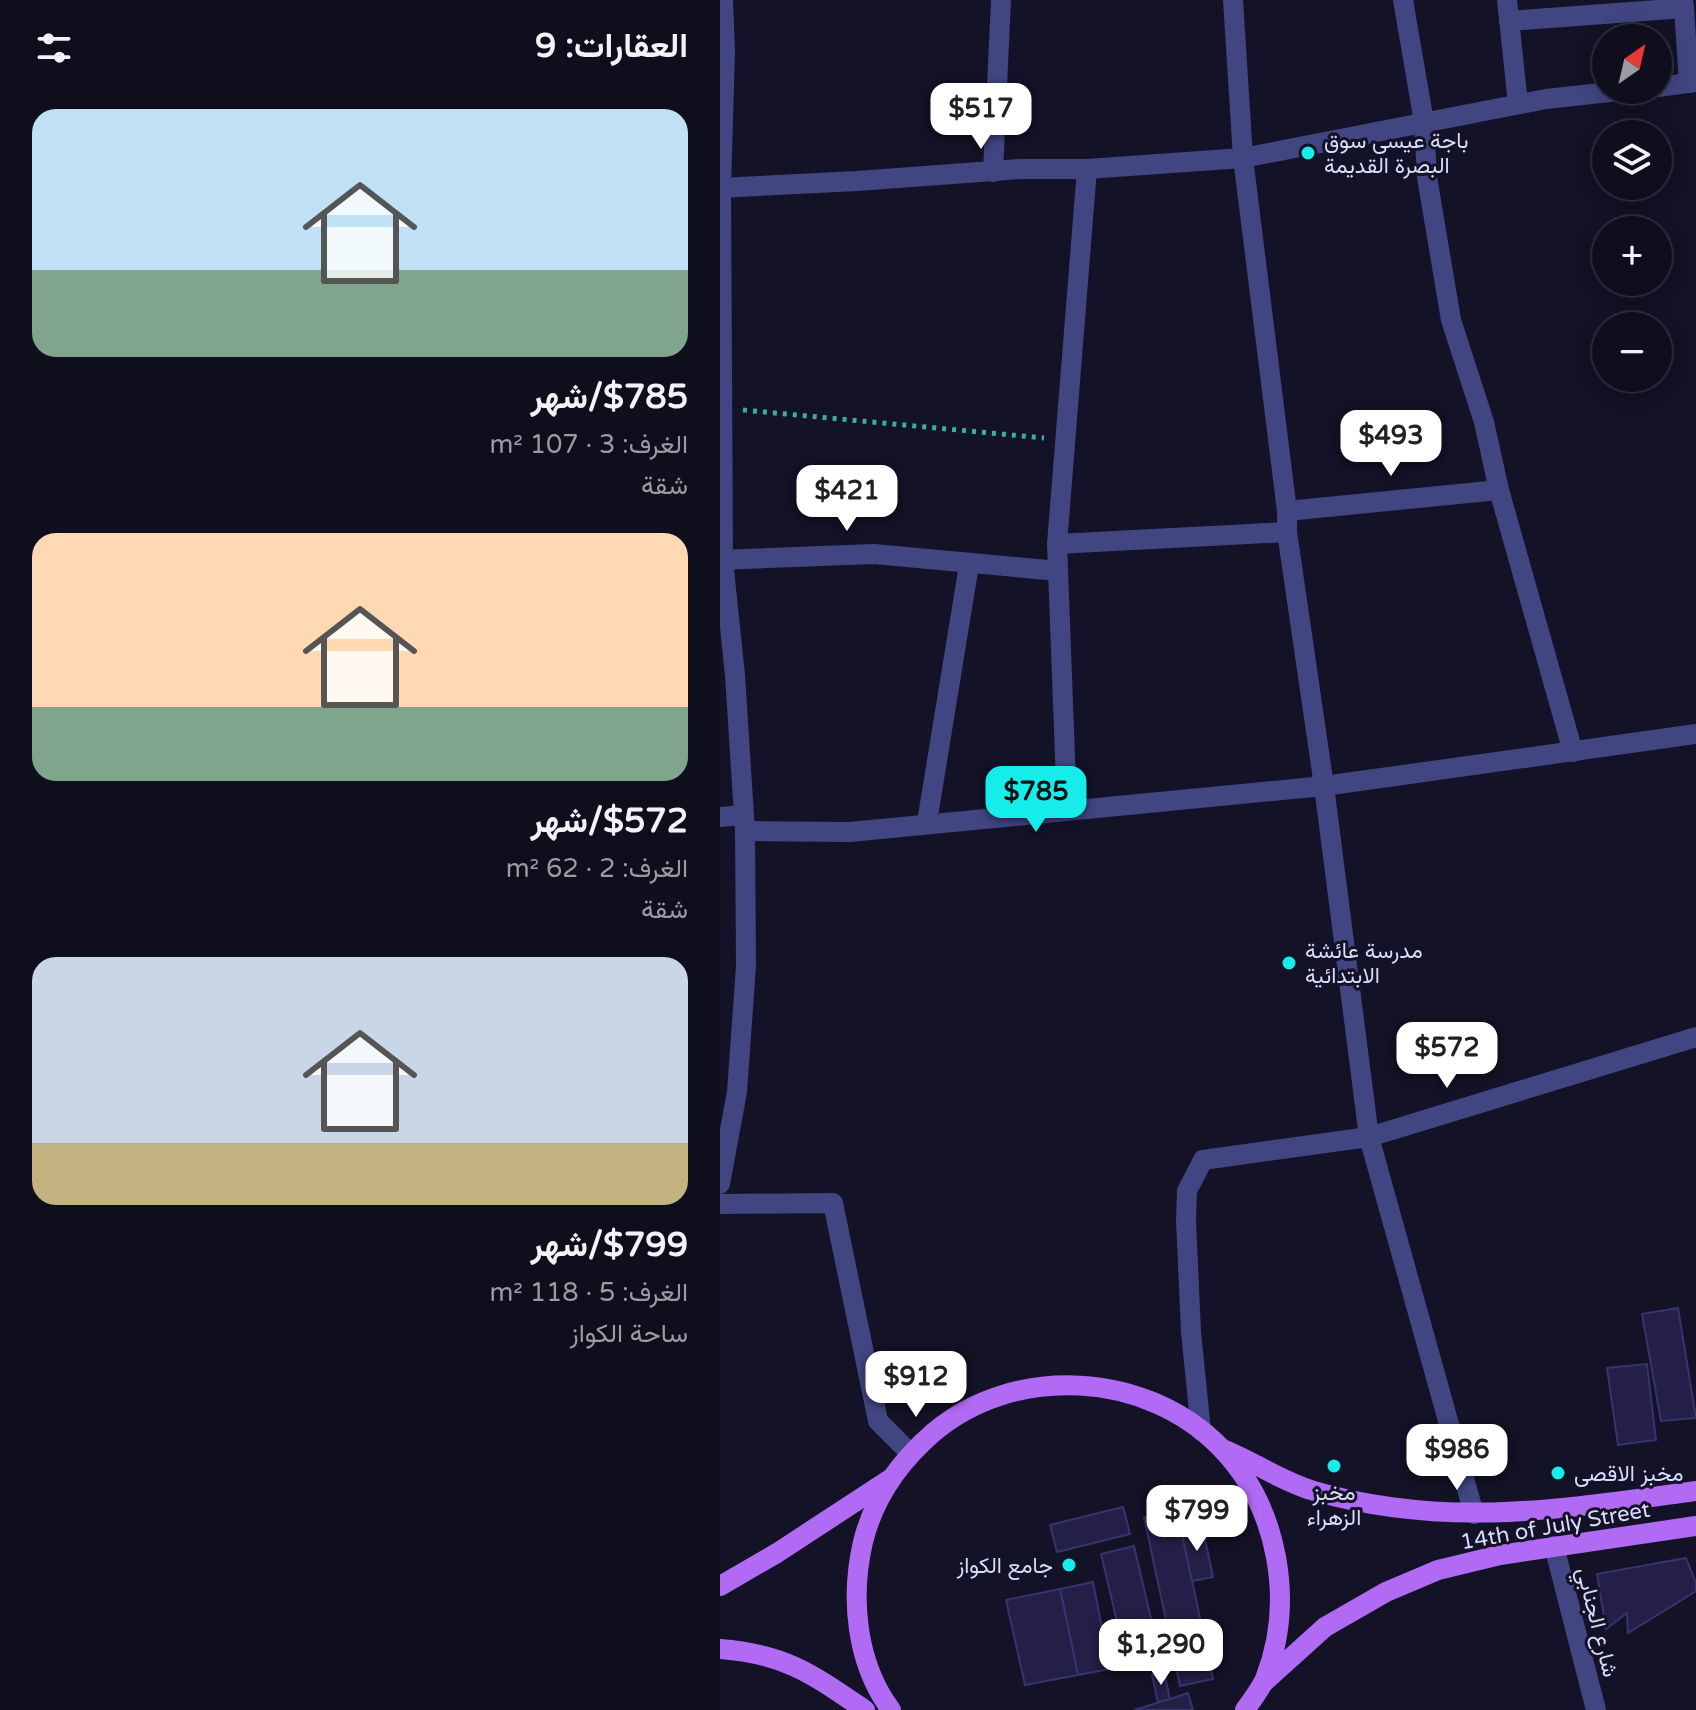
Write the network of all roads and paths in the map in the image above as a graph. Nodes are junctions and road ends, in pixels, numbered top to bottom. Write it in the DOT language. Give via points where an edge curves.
graph roads {
  1 [pos="723,0"];
  2 [pos="1001,0"];
  3 [pos="1233,0"];
  4 [pos="1403,0"];
  5 [pos="1507,0"];
  6 [pos="1683,4"];
  7 [pos="1509,21"];
  8 [pos="723,51"];
  9 [pos="1692,83"];
  10 [pos="1672,85"];
  11 [pos="1592,95"];
  12 [pos="1518,104"];
  13 [pos="1424,122"];
  14 [pos="1243,158"];
  15 [pos="1087,169"];
  16 [pos="993,172"];
  17 [pos="720,188"];
  18 [pos="722,408"];
  19 [pos="1065,440"];
  20 [pos="1499,490"];
  21 [pos="1287,511"];
  22 [pos="1287,532"];
  23 [pos="1057,544"];
  24 [pos="722,560"];
  25 [pos="969,565"];
  26 [pos="1058,571"];
  27 [pos="1696,734"];
  28 [pos="1573,752"];
  29 [pos="1324,786"];
  30 [pos="1067,809"];
  31 [pos="720,817"];
  32 [pos="927,822"];
  33 [pos="744,823"];
  34 [pos="1696,1037"];
  35 [pos="1369,1137"];
  36 [pos="720,1184"];
  37 [pos="720,1204"];
  38 [pos="1201,1431"];
  39 [pos="1222,1449"];
  40 [pos="910,1453"];
  41 [pos="890,1479"];
  42 [pos="1696,1491"];
  43 [pos="1474,1514"];
  44 [pos="1696,1526"];
  45 [pos="1554,1546"];
  46 [pos="720,1586"];
  47 [pos="720,1649"];
  48 [pos="1264,1682"];
  49 [pos="865,1710"];
  50 [pos="891,1710"];
  51 [pos="1245,1710"];
  52 [pos="1596,1710"];
  1 -- 8 [label="street"];
  2 -- 16 [label="street"];
  3 -- 14 [label="street"];
  4 -- 13 [label="street"];
  5 -- 7 [label="street"];
  6 -- 7 [label="street"];
  6 -- 9 [label="street"];
  7 -- 12 [label="street"];
  8 -- 17 [label="street"];
  9 -- 10 [label="street"];
  11 -- 12 [label="street"];
  12 -- 13 [label="street"];
  13 -- 14 [label="street"];
  13 -- 20 [label="street" via="1427,177 1451,320 1484,422"];
  14 -- 15 [label="street"];
  14 -- 21 [label="street"];
  15 -- 16 [label="street"];
  15 -- 19 [label="street"];
  16 -- 17 [label="street"];
  17 -- 18 [label="street"];
  18 -- 19 [label="path"];
  18 -- 24 [label="street"];
  19 -- 23 [label="street"];
  20 -- 21 [label="street"];
  20 -- 28 [label="street"];
  21 -- 22 [label="street"];
  22 -- 23 [label="street"];
  22 -- 29 [label="street"];
  23 -- 26 [label="street"];
  24 -- 25 [label="street" via="874,554"];
  24 -- 33 [label="street"];
  25 -- 26 [label="street"];
  25 -- 32 [label="street"];
  26 -- 30 [label="street"];
  27 -- 28 [label="street"];
  28 -- 29 [label="street"];
  29 -- 30 [label="street"];
  29 -- 35 [label="street"];
  30 -- 32 [label="street"];
  31 -- 33 [label="street"];
  32 -- 33 [label="street" via="850,832"];
  33 -- 36 [label="street" via="746,966 737,1092"];
  34 -- 35 [label="street"];
  35 -- 38 [label="street" via="1203,1160 1187,1191 1186,1220"];
  35 -- 43 [label="street"];
  37 -- 40 [label="street" via="833,1203 878,1421"];
  38 -- 39 [label="main road"];
  38 -- 40 [label="main road" via="1156,1403 1104,1387 1051,1384 975,1406 951,1418"];
  39 -- 43 [label="main road, 14th of July Street" via="1311,1490 1390,1509"];
  39 -- 48 [label="main road" via="1252,1489 1272,1535 1281,1584 1278,1634"];
  40 -- 41 [label="main road"];
  41 -- 46 [label="main road"];
  41 -- 50 [label="main road" via="868,1523 856,1571 859,1635 880,1695"];
  42 -- 43 [label="main road, 14th of July Street" via="1559,1510"];
  44 -- 45 [label="main road, 14th of July Street"];
  45 -- 48 [label="main road, 14th of July Street" via="1438,1570 1386,1592 1325,1627"];
  45 -- 52 [label="street, شارع الجنابي"];
  47 -- 49 [label="main road" via="769,1655 811,1673"];
  48 -- 51 [label="main road"];
}
